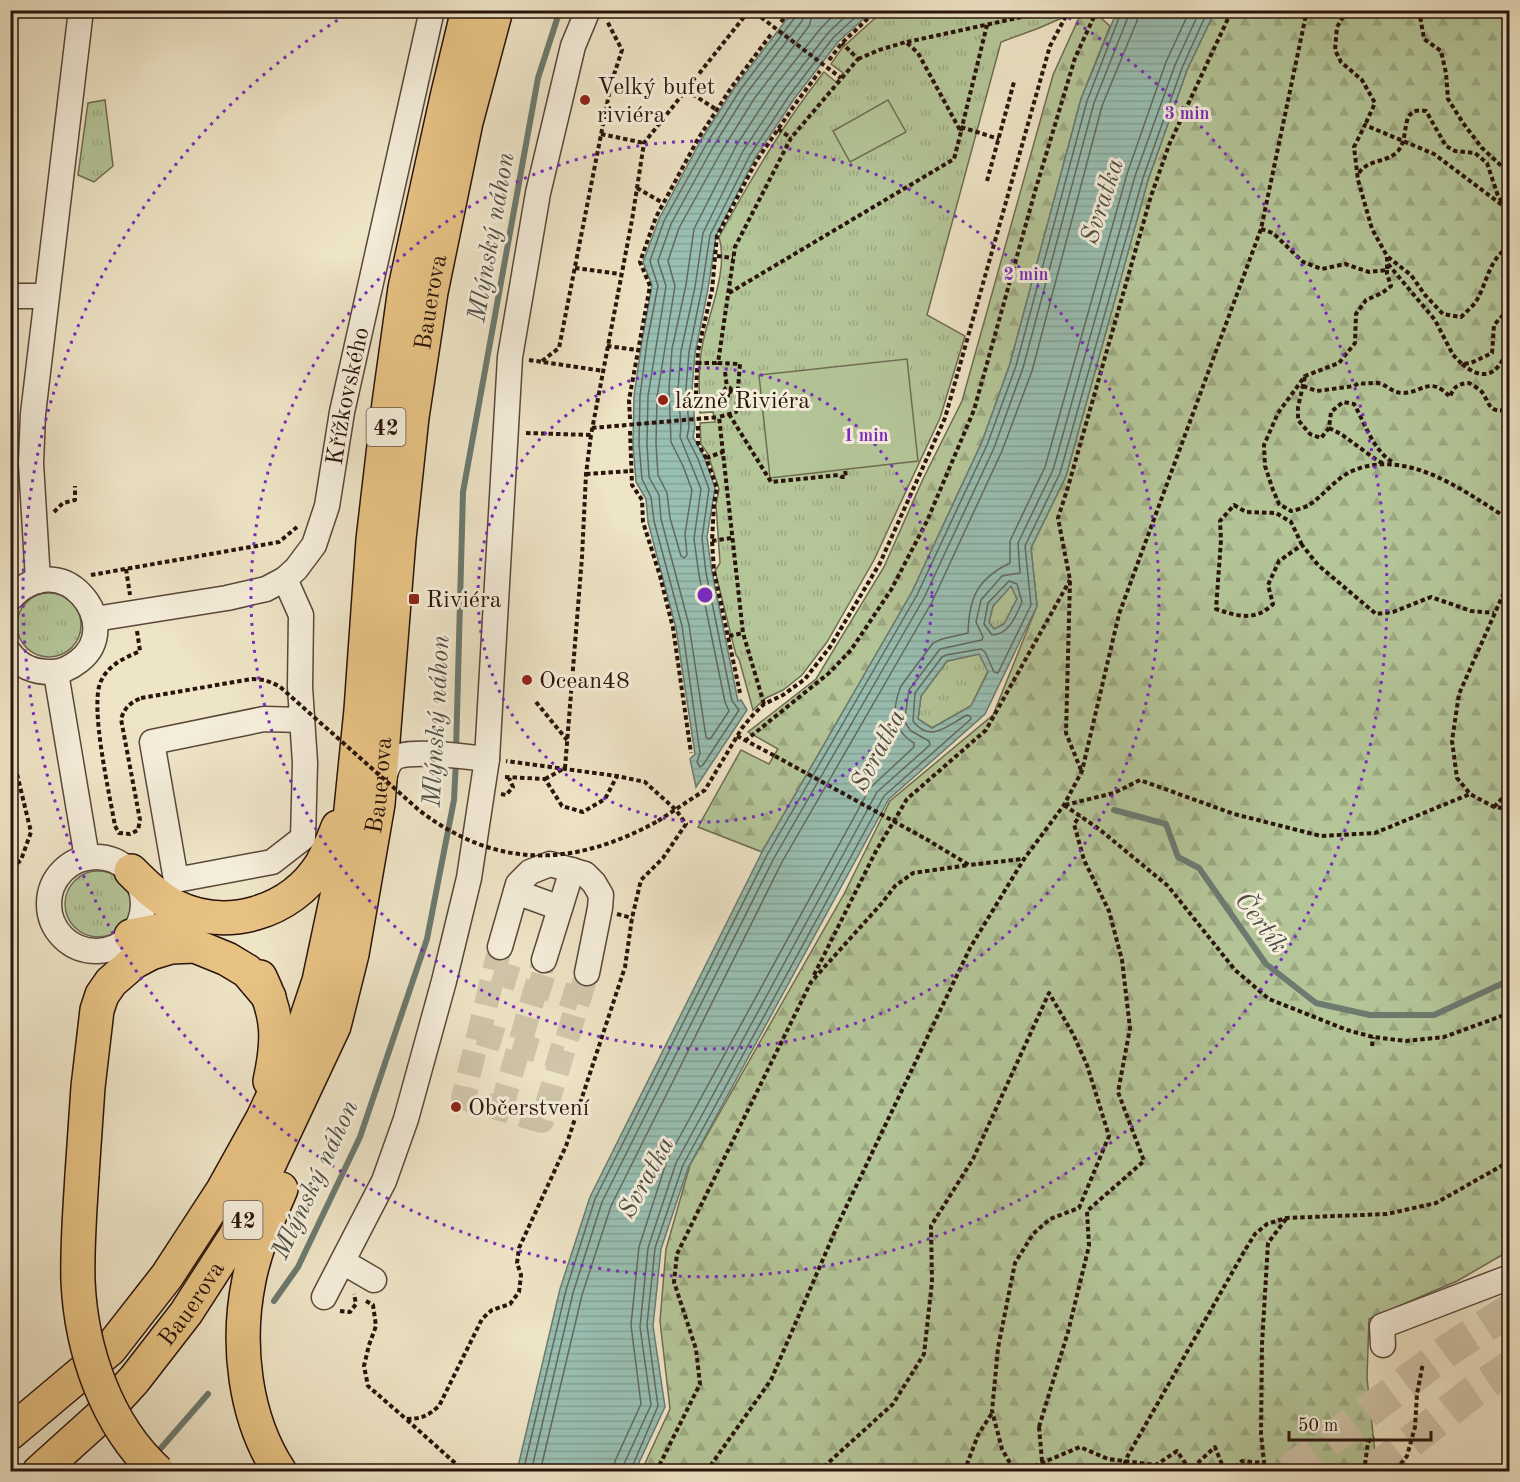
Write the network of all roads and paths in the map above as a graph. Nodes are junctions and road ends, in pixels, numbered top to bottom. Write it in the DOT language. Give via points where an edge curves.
graph roads {
  1 [pos="81,10"];
  2 [pos="432,10"];
  3 [pos="468,10"];
  4 [pos="496,10"];
  5 [pos="748,10"];
  6 [pos="877,10"];
  7 [pos="1054,10"];
  8 [pos="1096,10"];
  9 [pos="1232,10"];
  10 [pos="1306,10"];
  11 [pos="1347,10"];
  12 [pos="1419,10"];
  13 [pos="755,11"];
  14 [pos="788,11"];
  15 [pos="595,12"];
  16 [pos="781,22"];
  17 [pos="987,24"];
  18 [pos="772,33"];
  19 [pos="906,42"];
  20 [pos="842,43"];
  21 [pos="858,59"];
  22 [pos="829,60"];
  23 [pos="820,71"];
  24 [pos="841,78"];
  25 [pos="1014,82"];
  26 [pos="686,90"];
  27 [pos="717,110"];
  28 [pos="1365,125"];
  29 [pos="778,129"];
  30 [pos="961,129"];
  31 [pos="601,134"];
  32 [pos="791,138"];
  33 [pos="999,139"];
  34 [pos="1403,142"];
  35 [pos="644,143"];
  36 [pos="1507,172"];
  37 [pos="1357,176"];
  38 [pos="987,182"];
  39 [pos="637,188"];
  40 [pos="1509,193"];
  41 [pos="663,203"];
  42 [pos="1509,211"];
  43 [pos="1261,229"];
  44 [pos="1509,247"];
  45 [pos="717,256"];
  46 [pos="1387,256"];
  47 [pos="733,258"];
  48 [pos="1387,264"];
  49 [pos="575,268"];
  50 [pos="1388,270"];
  51 [pos="620,274"];
  52 [pos="728,293"];
  53 [pos="13,296"];
  54 [pos="46,296"];
  55 [pos="1509,316"];
  56 [pos="607,346"];
  57 [pos="637,350"];
  58 [pos="510,357"];
  59 [pos="542,362"];
  60 [pos="697,363"];
  61 [pos="718,363"];
  62 [pos="1462,364"];
  63 [pos="604,371"];
  64 [pos="725,372"];
  65 [pos="1305,376"];
  66 [pos="1303,386"];
  67 [pos="739,388"];
  68 [pos="728,390"];
  69 [pos="728,408"];
  70 [pos="1509,409"];
  71 [pos="696,410"];
  72 [pos="729,414"];
  73 [pos="717,417"];
  74 [pos="630,419"];
  75 [pos="698,426"];
  76 [pos="592,428"];
  77 [pos="1329,428"];
  78 [pos="630,431"];
  79 [pos="506,432"];
  80 [pos="591,435"];
  81 [pos="723,452"];
  82 [pos="706,458"];
  83 [pos="1385,464"];
  84 [pos="1397,465"];
  85 [pos="845,470"];
  86 [pos="632,471"];
  87 [pos="586,474"];
  88 [pos="75,486"];
  89 [pos="51,517"];
  90 [pos="301,520"];
  91 [pos="1509,520"];
  92 [pos="732,538"];
  93 [pos="712,541"];
  94 [pos="1302,545"];
  95 [pos="84,576"];
  96 [pos="285,579"];
  97 [pos="1070,579"];
  98 [pos="1509,579"];
  99 [pos="38,581"];
  100 [pos="10,599"];
  101 [pos="134,613"];
  102 [pos="1494,613"];
  103 [pos="95,620"];
  104 [pos="743,633"];
  105 [pos="729,636"];
  106 [pos="10,653"];
  107 [pos="56,672"];
  108 [pos="388,687"];
  109 [pos="740,693"];
  110 [pos="536,702"];
  111 [pos="764,704"];
  112 [pos="302,720"];
  113 [pos="737,736"];
  114 [pos="568,741"];
  115 [pos="745,741"];
  116 [pos="10,744"];
  117 [pos="407,753"];
  118 [pos="691,753"];
  119 [pos="482,764"];
  120 [pos="565,768"];
  121 [pos="1082,771"];
  122 [pos="617,776"];
  123 [pos="545,779"];
  124 [pos="1509,790"];
  125 [pos="1470,794"];
  126 [pos="366,801"];
  127 [pos="1064,805"];
  128 [pos="1494,807"];
  129 [pos="1509,809"];
  130 [pos="676,810"];
  131 [pos="1080,816"];
  132 [pos="87,858"];
  133 [pos="1024,859"];
  134 [pos="969,866"];
  135 [pos="10,870"];
  136 [pos="572,870"];
  137 [pos="131,872"];
  138 [pos="516,892"];
  139 [pos="560,908"];
  140 [pos="123,942"];
  141 [pos="500,947"];
  142 [pos="543,960"];
  143 [pos="587,973"];
  144 [pos="811,982"];
  145 [pos="269,997"];
  146 [pos="1509,1013"];
  147 [pos="334,1026"];
  148 [pos="1373,1037"];
  149 [pos="1372,1046"];
  150 [pos="88,1087"];
  151 [pos="263,1119"];
  152 [pos="1509,1161"];
  153 [pos="1286,1218"];
  154 [pos="1508,1278"];
  155 [pos="333,1280"];
  156 [pos="374,1280"];
  157 [pos="1383,1345"];
  158 [pos="1423,1363"];
  159 [pos="59,1392"];
  160 [pos="992,1412"];
  161 [pos="10,1418"];
  162 [pos="406,1419"];
  163 [pos="10,1433"];
  164 [pos="1374,1437"];
  165 [pos="62,1461"];
  166 [pos="1264,1463"];
  167 [pos="1396,1470"];
  168 [pos="39,1472"];
  169 [pos="158,1472"];
  170 [pos="280,1472"];
  171 [pos="465,1472"];
  172 [pos="656,1472"];
  173 [pos="706,1472"];
  174 [pos="818,1472"];
  175 [pos="964,1472"];
  176 [pos="1017,1472"];
  177 [pos="1043,1472"];
  178 [pos="1123,1472"];
  179 [pos="1227,1472"];
  180 [pos="1265,1472"];
  181 [pos="1364,1472"];
  1 -- 54 [label="street"];
  2 -- 96 [label="street, Křížkovského" via="342,412 327,506 314,545"];
  3 -- 126 [label="highway, 42" via="405,288 388,403 373,540"];
  4 -- 108 [label="highway, Bauerova / 42" via="466,122 431,292 412,417"];
  5 -- 13 [label="path"];
  6 -- 20 [label="path"];
  7 -- 17 [label="path"];
  7 -- 111 [label="path" via="1066,16 1050,46 945,418 880,563 830,647 805,679"];
  8 -- 115 [label="path" via="1075,58 974,410 927,522 891,590 851,650 829,673"];
  9 -- 97 [label="path" via="1169,145 1058,518"];
  10 -- 43 [label="path"];
  11 -- 28 [label="path" via="1336,27 1335,50 1341,62 1362,80 1375,103"];
  12 -- 36 [label="path" via="1424,39 1441,51 1448,99 1482,148"];
  13 -- 24 [label="path"];
  13 -- 26 [label="path" via="744,17"];
  14 -- 16 [label="path"];
  15 -- 31 [label="path" via="622,50"];
  15 -- 58 [label="street" via="573,46 538,193"];
  17 -- 19 [label="path"];
  17 -- 30 [label="path"];
  18 -- 27 [label="path"];
  19 -- 21 [label="path"];
  19 -- 30 [label="path" via="918,53"];
  20 -- 21 [label="path"];
  20 -- 22 [label="path"];
  21 -- 24 [label="path"];
  23 -- 29 [label="path"];
  24 -- 32 [label="path"];
  25 -- 33 [label="path"];
  26 -- 27 [label="path"];
  26 -- 35 [label="path"];
  27 -- 41 [label="path"];
  28 -- 34 [label="path"];
  28 -- 37 [label="path" via="1354,147"];
  29 -- 32 [label="path"];
  29 -- 45 [label="path" via="717,236"];
  30 -- 33 [label="path"];
  30 -- 52 [label="path" via="954,159"];
  31 -- 35 [label="path"];
  31 -- 49 [label="path"];
  32 -- 47 [label="path"];
  33 -- 38 [label="path"];
  34 -- 37 [label="path" via="1393,155 1364,166"];
  34 -- 42 [label="path" via="1434,154"];
  34 -- 42 [label="path" via="1408,116 1426,111 1446,146 1455,152 1475,153 1487,163 1498,196"];
  35 -- 39 [label="path"];
  36 -- 40 [label="path"];
  37 -- 46 [label="path" via="1372,229"];
  39 -- 41 [label="path"];
  39 -- 51 [label="path"];
  41 -- 57 [label="path" via="640,262 650,286"];
  43 -- 50 [label="path" via="1273,233 1303,262 1322,269 1345,264 1368,272"];
  43 -- 121 [label="path" via="1119,614"];
  44 -- 46 [label="path" via="1502,250 1490,268 1475,303 1461,316 1443,314 1411,275"];
  45 -- 47 [label="path"];
  45 -- 60 [label="path"];
  46 -- 48 [label="path"];
  47 -- 52 [label="path"];
  48 -- 50 [label="path"];
  48 -- 62 [label="path" via="1435,320"];
  49 -- 51 [label="path"];
  49 -- 59 [label="path" via="559,348"];
  50 -- 65 [label="path" via="1390,286 1366,300 1356,314 1355,343 1346,356 1339,363"];
  51 -- 56 [label="path"];
  52 -- 61 [label="path"];
  53 -- 54 [label="street"];
  54 -- 99 [label="street" via="31,463"];
  55 -- 62 [label="path" via="1504,314 1494,324 1492,353"];
  55 -- 62 [label="path" via="1504,356 1494,371 1477,374"];
  56 -- 57 [label="path"];
  56 -- 63 [label="path"];
  57 -- 74 [label="path"];
  58 -- 59 [label="path"];
  58 -- 79 [label="street"];
  59 -- 63 [label="path"];
  60 -- 61 [label="path"];
  60 -- 71 [label="path"];
  61 -- 67 [label="path" via="740,364"];
  63 -- 76 [label="path"];
  64 -- 68 [label="path"];
  65 -- 66 [label="path"];
  65 -- 83 [label="path" via="1278,413 1263,445 1265,466 1279,504 1291,511 1308,506 1353,471"];
  66 -- 70 [label="path" via="1317,391 1373,382 1405,394 1433,386 1450,397 1454,387 1469,383 1497,411"];
  66 -- 77 [label="path" via="1298,420 1310,434 1321,438"];
  67 -- 68 [label="path"];
  67 -- 72 [label="path" via="736,412"];
  68 -- 69 [label="path"];
  72 -- 73 [label="path"];
  72 -- 85 [label="path" via="771,482 846,477"];
  73 -- 76 [label="path"];
  73 -- 81 [label="path"];
  75 -- 82 [label="path" via="698,442"];
  76 -- 80 [label="path"];
  77 -- 83 [label="path"];
  77 -- 84 [label="path" via="1331,412 1343,402 1354,404 1383,457"];
  78 -- 86 [label="path"];
  79 -- 80 [label="path"];
  79 -- 119 [label="street"];
  80 -- 87 [label="path"];
  81 -- 82 [label="path"];
  81 -- 92 [label="path"];
  82 -- 93 [label="path" via="717,488"];
  83 -- 84 [label="path"];
  84 -- 91 [label="path" via="1449,482"];
  86 -- 87 [label="path"];
  86 -- 118 [label="path" via="632,485 642,500 643,522 672,628"];
  87 -- 114 [label="path"];
  88 -- 89 [label="path" via="75,500 63,503"];
  90 -- 95 [label="path" via="279,542"];
  92 -- 93 [label="path"];
  92 -- 104 [label="path"];
  93 -- 105 [label="path" via="714,571"];
  94 -- 94 [label="path" via="1279,561 1268,585 1273,604 1265,612 1240,617 1216,609 1220,521 1234,505 1246,512 1276,513 1291,522"];
  94 -- 102 [label="path" via="1318,565 1376,614 1393,612 1431,597 1471,611"];
  96 -- 101 [label="street, Křížkovského" via="266,590"];
  96 -- 112 [label="street" via="301,615"];
  97 -- 121 [label="path" via="1065,733"];
  97 -- 144 [label="path" via="986,730 908,799 876,850"];
  98 -- 102 [label="path"];
  99 -- 100 [label="street"];
  99 -- 103 [label="street" via="63,582 77,590 88,601"];
  101 -- 103 [label="street, Křížkovského"];
  101 -- 130 [label="path, bridge" via="140,651 115,663 100,681 96,706 119,833 138,830 140,820 121,719 124,709 141,698 252,679 279,686 444,830 486,847 528,856 584,851 609,844"];
  102 -- 125 [label="path" via="1459,694 1452,741 1457,778"];
  103 -- 107 [label="street" via="91,646 82,658 70,668"];
  104 -- 105 [label="path"];
  104 -- 111 [label="path"];
  105 -- 109 [label="path"];
  106 -- 107 [label="street" via="27,668"];
  107 -- 132 [label="street"];
  108 -- 117 [label="street" via="395,733"];
  108 -- 126 [label="highway, Bauerova / 42"];
  110 -- 114 [label="path"];
  111 -- 113 [label="path"];
  112 -- 112 [label="street" via="303,838 272,862 176,880 152,742 264,719"];
  113 -- 115 [label="path"];
  113 -- 130 [label="path" via="705,790"];
  114 -- 120 [label="path"];
  115 -- 134 [label="path, bridge"];
  116 -- 135 [label="path" via="32,832 21,860"];
  117 -- 119 [label="street"];
  117 -- 126 [label="street" via="394,757"];
  119 -- 120 [label="path"];
  119 -- 123 [label="path"];
  119 -- 155 [label="street" via="469,878 406,1119 384,1181"];
  120 -- 122 [label="path"];
  120 -- 123 [label="path"];
  121 -- 127 [label="path"];
  122 -- 123 [label="path" via="605,799 583,812 561,806"];
  122 -- 130 [label="path" via="645,782"];
  124 -- 128 [label="path"];
  125 -- 127 [label="path" via="1375,833 1321,836 1234,814 1140,780 1114,793"];
  125 -- 128 [label="path"];
  126 -- 137 [label="highway" via="320,866 292,897 274,908 239,917 208,918 174,906"];
  126 -- 147 [label="highway, Bauerova / 42" via="349,969"];
  126 -- 151 [label="highway, 42" via="347,849 318,981 300,1038"];
  127 -- 131 [label="path"];
  127 -- 133 [label="path"];
  128 -- 129 [label="path"];
  130 -- 162 [label="path" via="686,824 663,858 641,880 625,967 566,1146 519,1248 519,1292 510,1304 492,1310 482,1319 439,1406 429,1415"];
  131 -- 148 [label="path" via="1168,886 1235,970 1269,999"];
  131 -- 177 [label="path, bridge" via="1074,824 1084,860 1109,911 1122,960 1130,1028 1118,1092 1144,1161 1087,1211 1089,1246 1039,1427"];
  132 -- 137 [label="street" via="103,857"];
  132 -- 140 [label="street" via="73,863 53,885 50,914 68,941 83,949 99,951"];
  133 -- 134 [label="path"];
  133 -- 173 [label="path" via="970,948 839,1222 771,1380"];
  134 -- 144 [label="path" via="913,873 895,886"];
  136 -- 138 [label="street" via="550,864 530,872"];
  136 -- 139 [label="street"];
  136 -- 143 [label="street" via="585,874 601,895"];
  137 -- 140 [label="street" via="139,883 143,911 139,925"];
  138 -- 139 [label="street"];
  138 -- 141 [label="street"];
  139 -- 142 [label="street"];
  140 -- 145 [label="highway" via="162,930 190,929 216,936 254,964"];
  140 -- 150 [label="highway" via="98,965 86,1000"];
  144 -- 172 [label="path" via="677,1254 674,1282 696,1349 700,1384"];
  145 -- 150 [label="highway" via="247,971 195,946 151,953 134,962 102,994"];
  145 -- 151 [label="highway" via="276,1023 274,1064"];
  146 -- 148 [label="path" via="1444,1037 1406,1041"];
  147 -- 165 [label="highway, Bauerova / 42" via="235,1237 186,1312 134,1380"];
  147 -- 170 [label="highway" via="291,1166 260,1240 243,1313 250,1398"];
  148 -- 149 [label="path"];
  150 -- 169 [label="highway, bridge" via="78,1281 82,1317 89,1350 116,1417"];
  151 -- 159 [label="highway, Bauerova / 42" via="223,1190 166,1276 110,1349"];
  152 -- 153 [label="path" via="1436,1203 1387,1214"];
  153 -- 166 [label="path" via="1268,1243 1262,1344"];
  153 -- 178 [label="path" via="1267,1224 1254,1234 1126,1459"];
  154 -- 157 [label="street" via="1382,1326"];
  155 -- 156 [label="street"];
  155 -- 162 [label="path" via="373,1305 376,1326 364,1366 368,1386"];
  158 -- 167 [label="path" via="1415,1427 1407,1456"];
  159 -- 161 [label="highway, 42"];
  159 -- 163 [label="highway, Bauerova / 42"];
  160 -- 174 [label="path" via="998,1348 1015,1263 1033,1234 1050,1219 1079,1208 1108,1136 1087,1065 1049,993 973,1159 932,1226 932,1282 924,1354 893,1404"];
  160 -- 175 [label="path"];
  160 -- 176 [label="path" via="1002,1449"];
  162 -- 171 [label="path"];
  164 -- 181 [label="path" via="1368,1442"];
  165 -- 168 [label="highway, Bauerova / 42"];
  166 -- 179 [label="path" via="1242,1461"];
  166 -- 180 [label="path"];
  176 -- 179 [label="path" via="1080,1447 1108,1459 1156,1465 1177,1450 1190,1470 1215,1447"];
}
